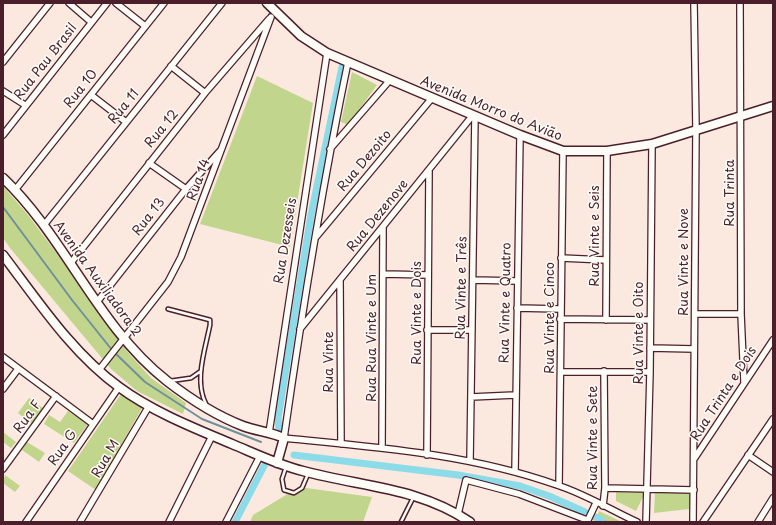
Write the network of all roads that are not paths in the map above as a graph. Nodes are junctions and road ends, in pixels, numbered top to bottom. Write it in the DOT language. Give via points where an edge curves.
graph roads {
  1 [pos="50,3"];
  2 [pos="69,3"];
  3 [pos="107,3"];
  4 [pos="116,3"];
  5 [pos="164,3"];
  6 [pos="222,3"];
  7 [pos="267,3"];
  8 [pos="694,3"];
  9 [pos="740,3"];
  10 [pos="273,14"];
  11 [pos="91,22"];
  12 [pos="145,26"];
  13 [pos="327,53"];
  14 [pos="3,62"];
  15 [pos="348,62"];
  16 [pos="171,66"];
  17 [pos="390,80"];
  18 [pos="3,90"];
  19 [pos="205,93"];
  20 [pos="91,95"];
  21 [pos="432,98"];
  22 [pos="25,105"];
  23 [pos="773,106"];
  24 [pos="474,115"];
  25 [pos="741,115"];
  26 [pos="126,122"];
  27 [pos="696,129"];
  28 [pos="3,135"];
  29 [pos="520,135"];
  30 [pos="652,144"];
  31 [pos="222,148"];
  32 [pos="330,149"];
  33 [pos="563,151"];
  34 [pos="606,151"];
  35 [pos="149,163"];
  36 [pos="428,171"];
  37 [pos="3,178"];
  38 [pos="186,189"];
  39 [pos="15,190"];
  40 [pos="44,225"];
  41 [pos="383,228"];
  42 [pos="315,239"];
  43 [pos="3,255"];
  44 [pos="561,258"];
  45 [pos="605,260"];
  46 [pos="70,264"];
  47 [pos="384,274"];
  48 [pos="428,275"];
  49 [pos="340,280"];
  50 [pos="473,280"];
  51 [pos="517,280"];
  52 [pos="97,302"];
  53 [pos="517,308"];
  54 [pos="168,309"];
  55 [pos="560,309"];
  56 [pos="695,314"];
  57 [pos="741,314"];
  58 [pos="560,319"];
  59 [pos="606,320"];
  60 [pos="650,320"];
  61 [pos="299,330"];
  62 [pos="427,330"];
  63 [pos="472,330"];
  64 [pos="124,338"];
  65 [pos="773,340"];
  66 [pos="650,348"];
  67 [pos="694,349"];
  68 [pos="3,357"];
  69 [pos="18,369"];
  70 [pos="99,370"];
  71 [pos="201,371"];
  72 [pos="604,371"];
  73 [pos="560,372"];
  74 [pos="650,372"];
  75 [pos="167,381"];
  76 [pos="744,382"];
  77 [pos="119,387"];
  78 [pos="3,389"];
  79 [pos="516,395"];
  80 [pos="56,396"];
  81 [pos="471,397"];
  82 [pos="149,406"];
  83 [pos="208,408"];
  84 [pos="773,419"];
  85 [pos="93,424"];
  86 [pos="269,433"];
  87 [pos="212,436"];
  88 [pos="284,438"];
  89 [pos="341,444"];
  90 [pos="382,448"];
  91 [pos="427,455"];
  92 [pos="748,455"];
  93 [pos="260,456"];
  94 [pos="693,460"];
  95 [pos="470,461"];
  96 [pos="277,462"];
  97 [pos="286,466"];
  98 [pos="3,469"];
  99 [pos="309,472"];
  100 [pos="515,472"];
  101 [pos="773,472"];
  102 [pos="559,485"];
  103 [pos="605,488"];
  104 [pos="648,489"];
  105 [pos="694,490"];
  106 [pos="414,495"];
  107 [pos="773,498"];
  108 [pos="596,502"];
  109 [pos="602,506"];
  110 [pos="458,514"];
  111 [pos="587,521"];
  112 [pos="26,522"];
  113 [pos="80,522"];
  114 [pos="169,522"];
  115 [pos="226,522"];
  116 [pos="401,522"];
  117 [pos="470,522"];
  118 [pos="637,522"];
  119 [pos="646,522"];
  120 [pos="693,522"];
  121 [pos="703,522"];
  122 [pos="758,522"];
  1 -- 14 [label="street"];
  2 -- 11 [label="street"];
  3 -- 11 [label="street, Rua Pau Brasil"];
  4 -- 12 [label="street"];
  5 -- 12 [label="street, Rua 10"];
  6 -- 16 [label="street, Rua 11"];
  7 -- 10 [label="street, Avenida Morro do Avião"];
  8 -- 27 [label="street, Rua Vinte e Nove"];
  9 -- 25 [label="street, Rua Trinta"];
  10 -- 13 [label="street, Avenida Morro do Avião"];
  10 -- 19 [label="street, Rua 12"];
  10 -- 31 [label="street, Rua 14"];
  11 -- 22 [label="street, Rua Pau Brasil"];
  12 -- 20 [label="street, Rua 10"];
  13 -- 15 [label="street, Avenida Morro do Avião"];
  13 -- 86 [label="street, Rua Dezesseis"];
  15 -- 17 [label="street, Avenida Morro do Avião"];
  15 -- 32 [label="street"];
  16 -- 19 [label="street"];
  16 -- 26 [label="street, Rua 11"];
  17 -- 21 [label="street, Avenida Morro do Avião"];
  17 -- 32 [label="street"];
  18 -- 22 [label="street"];
  19 -- 35 [label="street, Rua 12"];
  20 -- 26 [label="street"];
  20 -- 39 [label="street, Rua 10"];
  21 -- 24 [label="street, Avenida Morro do Avião"];
  21 -- 42 [label="street, Rua Dezoito"];
  22 -- 28 [label="street, Rua Pau Brasil"];
  23 -- 25 [label="street, Avenida Morro do Avião"];
  24 -- 29 [label="street, Avenida Morro do Avião"];
  24 -- 36 [label="street, Rua Dezenove"];
  24 -- 50 [label="street, Rua Vinte e Três"];
  25 -- 27 [label="street, Avenida Morro do Avião"];
  25 -- 57 [label="street, Rua Trinta"];
  26 -- 40 [label="street, Rua 11"];
  27 -- 30 [label="street, Avenida Morro do Avião"];
  27 -- 56 [label="street, Rua Vinte e Nove"];
  29 -- 33 [label="street, Avenida Morro do Avião"];
  29 -- 51 [label="street, Rua Vinte e Quatro"];
  30 -- 34 [label="street, Avenida Morro do Avião"];
  30 -- 60 [label="street, Rua Vinte e Oito"];
  31 -- 38 [label="street, Rua 13"];
  31 -- 64 [label="street, Rua 14" via="175,269"];
  32 -- 42 [label="street"];
  33 -- 34 [label="street, Avenida Morro do Avião"];
  33 -- 44 [label="street, Rua Vinte e Cinco"];
  34 -- 45 [label="street, Rua Vinte e Seis"];
  35 -- 38 [label="street"];
  35 -- 46 [label="street, Rua 12"];
  36 -- 41 [label="street, Rua Dezenove"];
  36 -- 48 [label="street, Rua Vinte e Dois"];
  37 -- 39 [label="street, Avenida Auxiliadora 2"];
  38 -- 52 [label="street, Rua 13"];
  39 -- 40 [label="street, Avenida Auxiliadora 2"];
  40 -- 46 [label="street, Avenida Auxiliadora 2"];
  41 -- 47 [label="street, Rua Rua Vinte e Um"];
  41 -- 49 [label="street, Rua Dezenove"];
  42 -- 61 [label="street"];
  43 -- 70 [label="street" via="59,327"];
  44 -- 45 [label="street"];
  44 -- 55 [label="street, Rua Vinte e Cinco"];
  45 -- 59 [label="street, Rua Vinte e Seis"];
  46 -- 52 [label="street, Avenida Auxiliadora 2"];
  47 -- 48 [label="street"];
  47 -- 90 [label="street, Rua Rua Vinte e Um"];
  48 -- 62 [label="street, Rua Vinte e Dois"];
  49 -- 61 [label="street, Rua Dezenove"];
  49 -- 89 [label="street, Rua Vinte"];
  50 -- 51 [label="street"];
  50 -- 63 [label="street, Rua Vinte e Três"];
  51 -- 53 [label="street, Rua Vinte e Quatro"];
  52 -- 64 [label="street, Avenida Auxiliadora 2"];
  53 -- 55 [label="street"];
  53 -- 79 [label="street, Rua Vinte e Quatro"];
  54 -- 71 [label="lane" via="210,320"];
  55 -- 58 [label="street, Rua Vinte e Cinco"];
  56 -- 57 [label="street"];
  56 -- 67 [label="street, Rua Vinte e Nove"];
  57 -- 76 [label="street, Rua Trinta"];
  58 -- 59 [label="street"];
  58 -- 73 [label="street, Rua Vinte e Cinco"];
  59 -- 60 [label="street"];
  60 -- 66 [label="street, Rua Vinte e Oito"];
  61 -- 88 [label="street"];
  62 -- 63 [label="street"];
  62 -- 91 [label="street, Rua Vinte e Dois"];
  63 -- 81 [label="street, Rua Vinte e Três"];
  64 -- 70 [label="street, Rua 14"];
  64 -- 75 [label="street, Avenida Auxiliadora 2"];
  65 -- 76 [label="street, Rua Trinta e Dois"];
  66 -- 67 [label="street"];
  66 -- 74 [label="street, Rua Vinte e Oito"];
  67 -- 94 [label="street, Rua Vinte e Nove"];
  68 -- 69 [label="street"];
  69 -- 78 [label="street"];
  69 -- 80 [label="street"];
  70 -- 77 [label="street"];
  71 -- 75 [label="lane" via="181,381"];
  71 -- 83 [label="lane" via="202,397"];
  72 -- 73 [label="street"];
  72 -- 74 [label="street"];
  72 -- 103 [label="street, Rua Vinte e Sete"];
  73 -- 102 [label="street, Rua Vinte e Cinco"];
  74 -- 104 [label="street, Rua Vinte e Oito"];
  75 -- 83 [label="street, Avenida Auxiliadora 2"];
  76 -- 94 [label="street, Rua Trinta e Dois"];
  77 -- 82 [label="street"];
  77 -- 85 [label="street, Rua G"];
  79 -- 81 [label="street"];
  79 -- 100 [label="street, Rua Vinte e Quatro"];
  80 -- 85 [label="street"];
  80 -- 98 [label="street, Rua F"];
  81 -- 95 [label="street, Rua Vinte e Três"];
  82 -- 87 [label="street"];
  82 -- 113 [label="street, Rua M"];
  83 -- 86 [label="street, Avenida Auxiliadora 2" via="243,426"];
  84 -- 92 [label="street"];
  85 -- 112 [label="street, Rua G"];
  86 -- 88 [label="street, Avenida Auxiliadora 2"];
  87 -- 93 [label="street"];
  87 -- 114 [label="street"];
  88 -- 89 [label="street"];
  88 -- 96 [label="street"];
  89 -- 90 [label="street"];
  90 -- 91 [label="street"];
  91 -- 95 [label="street"];
  92 -- 101 [label="street"];
  92 -- 121 [label="street"];
  93 -- 96 [label="street"];
  93 -- 115 [label="street"];
  94 -- 105 [label="street, Rua Vinte e Nove"];
  95 -- 100 [label="street"];
  96 -- 97 [label="street"];
  97 -- 99 [label="street"];
  97 -- 99 [label="lane" via="282,484 284,490 294,493 302,488"];
  99 -- 106 [label="street"];
  100 -- 102 [label="street"];
  102 -- 108 [label="street"];
  103 -- 104 [label="street"];
  103 -- 109 [label="street, Rua Vinte e Sete"];
  104 -- 105 [label="street"];
  104 -- 119 [label="street, Rua Vinte e Oito"];
  105 -- 120 [label="street, Rua Vinte e Nove"];
  106 -- 110 [label="street"];
  106 -- 116 [label="lane"];
  107 -- 122 [label="street"];
  108 -- 109 [label="street"];
  108 -- 111 [label="street, Rua Vinte e Sete"];
  109 -- 118 [label="street"];
  110 -- 111 [label="street, Rua Vinte e Sete" via="466,480 519,494"];
  110 -- 117 [label="street"];
}
